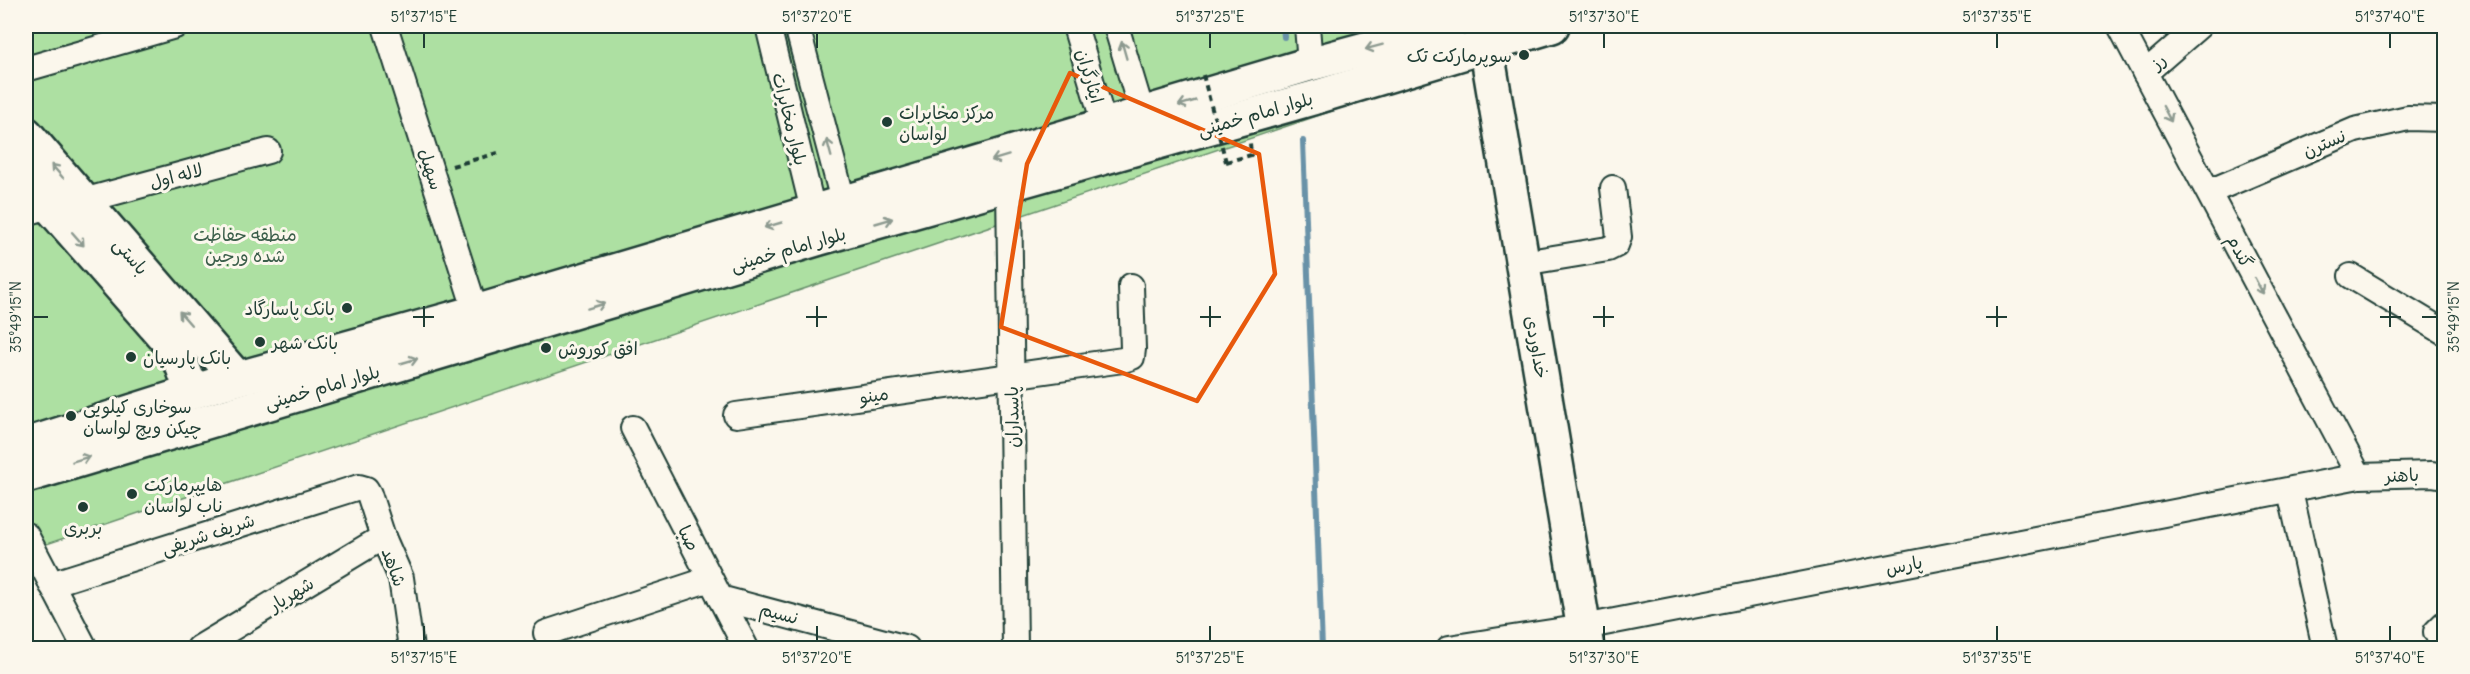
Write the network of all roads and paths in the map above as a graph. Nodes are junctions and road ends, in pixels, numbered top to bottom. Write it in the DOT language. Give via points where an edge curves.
graph roads {
  1 [pos="175,26"];
  2 [pos="385,26"];
  3 [pos="768,26"];
  4 [pos="796,26"];
  5 [pos="1075,26"];
  6 [pos="1116,26"];
  7 [pos="1307,26"];
  8 [pos="1450,26"];
  9 [pos="1552,26"];
  10 [pos="2120,26"];
  11 [pos="2199,26"];
  12 [pos="1486,45"];
  13 [pos="1310,64"];
  14 [pos="26,69"];
  15 [pos="2145,73"];
  16 [pos="1203,75"];
  17 [pos="1143,116"];
  18 [pos="2445,119"];
  19 [pos="1105,127"];
  20 [pos="26,134"];
  21 [pos="268,151"];
  22 [pos="498,153"];
  23 [pos="1251,155"];
  24 [pos="432,172"];
  25 [pos="26,179"];
  26 [pos="1009,185"];
  27 [pos="1613,188"];
  28 [pos="2209,192"];
  29 [pos="83,201"];
  30 [pos="37,209"];
  31 [pos="848,217"];
  32 [pos="816,226"];
  33 [pos="1522,263"];
  34 [pos="2350,276"];
  35 [pos="1131,286"];
  36 [pos="476,312"];
  37 [pos="2445,332"];
  38 [pos="1011,375"];
  39 [pos="237,378"];
  40 [pos="192,392"];
  41 [pos="736,415"];
  42 [pos="633,428"];
  43 [pos="26,445"];
  44 [pos="26,476"];
  45 [pos="2359,476"];
  46 [pos="2445,476"];
  47 [pos="366,489"];
  48 [pos="2290,491"];
  49 [pos="26,535"];
  50 [pos="382,537"];
  51 [pos="51,584"];
  52 [pos="715,588"];
  53 [pos="546,633"];
  54 [pos="1586,638"];
  55 [pos="85,648"];
  56 [pos="199,648"];
  57 [pos="411,648"];
  58 [pos="746,648"];
  59 [pos="907,648"];
  60 [pos="1015,648"];
  61 [pos="1449,648"];
  62 [pos="2325,648"];
  1 -- 14 [label="street"];
  2 -- 24 [label="street, سهیل"];
  3 -- 32 [label="street, بلوار مخابرات"];
  31 -- 4 [label="street, بلوار مخابرات, one-way"];
  5 -- 19 [label="street, ایثارگران"];
  17 -- 6 [label="street, one-way"];
  7 -- 13 [label="street"];
  8 -- 13 [label="main road, بلوار امام خمینی, one-way"];
  9 -- 12 [label="main road, بلوار امام خمینی"];
  10 -- 15 [label="street, گندم"];
  11 -- 15 [label="street, رز"];
  12 -- 26 [label="main road, بلوار امام خمینی"];
  12 -- 33 [label="main road, خداوردی"];
  13 -- 17 [label="main road, بلوار امام خمینی, one-way"];
  15 -- 28 [label="street, گندم, one-way"];
  16 -- 23 [label="path, bridge" via="1226,162"];
  17 -- 19 [label="main road, بلوار امام خمینی"];
  18 -- 28 [label="street, نسترن" via="2408,118 2355,130"];
  19 -- 31 [label="main road, بلوار امام خمینی, one-way"];
  29 -- 20 [label="main road, باستی, one-way"];
  21 -- 29 [label="street, لاله اول"];
  22 -- 24 [label="path"];
  24 -- 36 [label="street, سهیل"];
  25 -- 30 [label="main road, باستی"];
  31 -- 26 [label="main road, بلوار امام خمینی, one-way"];
  26 -- 38 [label="street, پاسداران"];
  27 -- 33 [label="street" via="1619,237 1616,245"];
  28 -- 45 [label="street, گندم, one-way"];
  39 -- 29 [label="main road, باستی, one-way"];
  30 -- 40 [label="main road, باستی, one-way" via="177,351"];
  31 -- 32 [label="main road, بلوار امام خمینی"];
  32 -- 36 [label="main road, بلوار امام خمینی, one-way"];
  44 -- 32 [label="main road, بلوار امام خمینی, one-way"];
  33 -- 54 [label="main road, خداوردی"];
  34 -- 37 [label="street"];
  35 -- 38 [label="street, مینو" via="1131,357"];
  36 -- 39 [label="main road, بلوار امام خمینی"];
  38 -- 41 [label="street, مینو"];
  38 -- 60 [label="street, پاسداران"];
  39 -- 40 [label="main road, بلوار امام خمینی"];
  40 -- 43 [label="main road, بلوار امام خمینی"];
  42 -- 52 [label="street, صبا"];
  45 -- 46 [label="street, باهنر"];
  45 -- 48 [label="street, پارس"];
  47 -- 50 [label="street, شاهد"];
  47 -- 51 [label="street, شریف شریفی" via="349,489"];
  48 -- 54 [label="street, پارس"];
  48 -- 62 [label="street"];
  49 -- 51 [label="street"];
  50 -- 56 [label="street, شهریار"];
  50 -- 57 [label="street, شاهد" via="401,578"];
  51 -- 55 [label="street"];
  52 -- 53 [label="street"];
  52 -- 58 [label="street, صبا"];
  52 -- 59 [label="street, نسیم"];
  54 -- 61 [label="street, پارس"];
}
